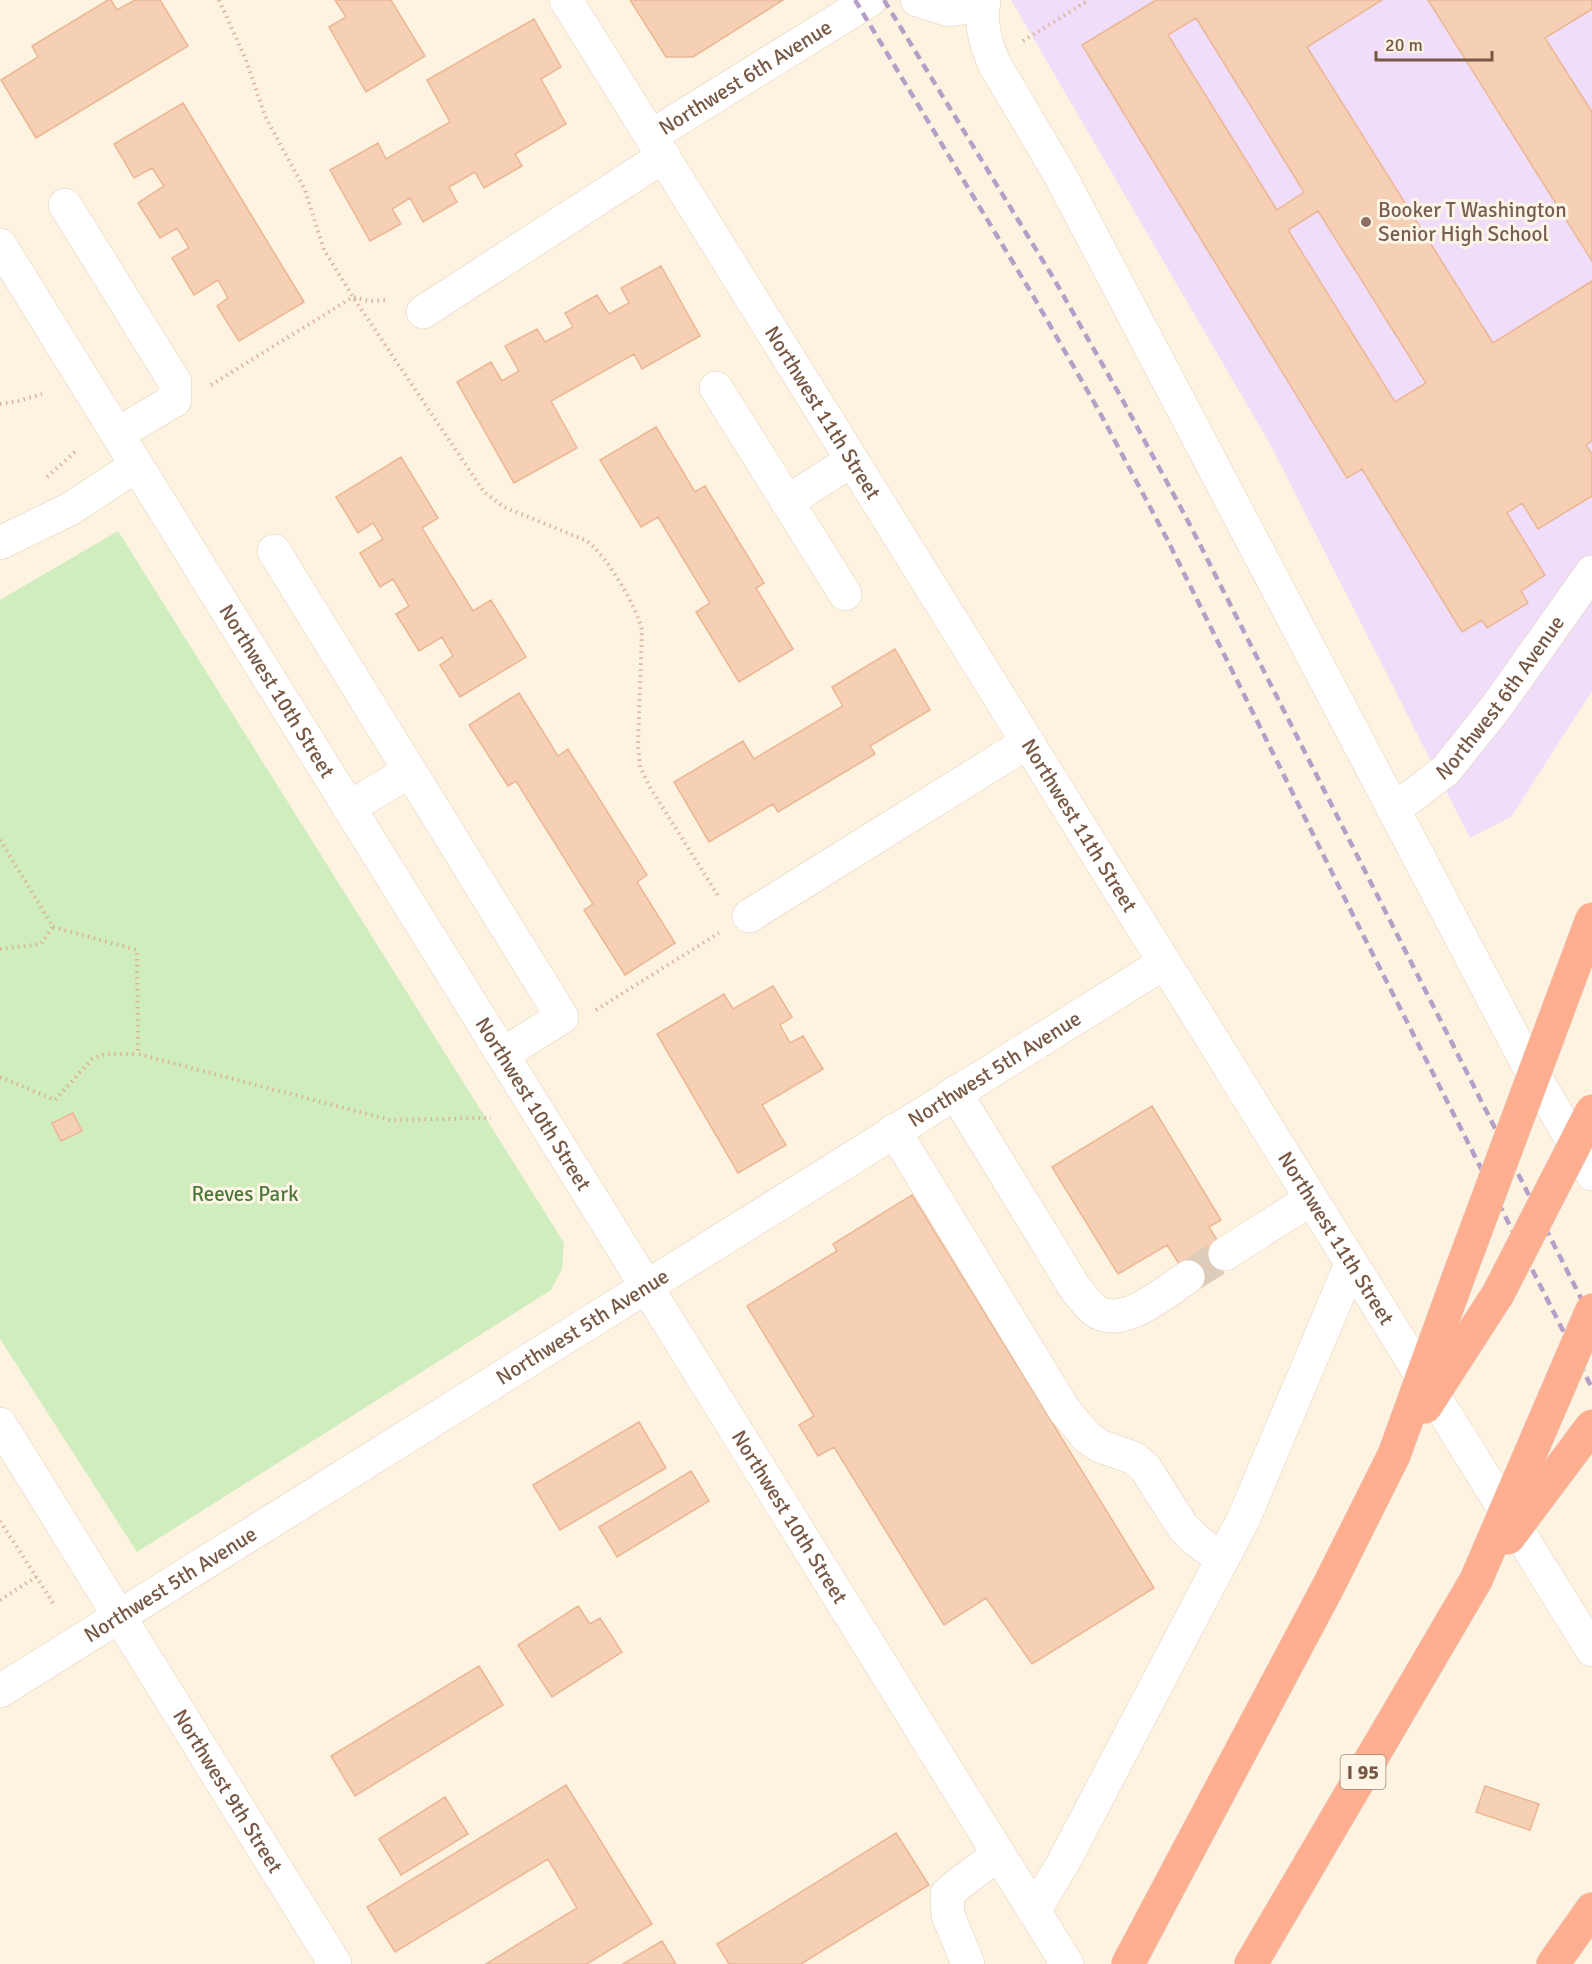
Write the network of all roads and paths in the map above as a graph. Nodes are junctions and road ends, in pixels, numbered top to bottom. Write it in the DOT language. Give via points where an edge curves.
graph roads {
  1 [pos="219,0"];
  2 [pos="566,0"];
  3 [pos="870,0"];
  4 [pos="917,0"];
  5 [pos="1089,0"];
  6 [pos="984,2"];
  7 [pos="1018,45"];
  8 [pos="658,146"];
  9 [pos="65,205"];
  10 [pos="0,245"];
  11 [pos="353,297"];
  12 [pos="423,312"];
  13 [pos="716,388"];
  14 [pos="201,390"];
  15 [pos="42,394"];
  16 [pos="0,404"];
  17 [pos="117,434"];
  18 [pos="852,460"];
  19 [pos="137,465"];
  20 [pos="787,502"];
  21 [pos="0,543"];
  22 [pos="274,551"];
  23 [pos="1592,572"];
  24 [pos="845,594"];
  25 [pos="1028,742"];
  26 [pos="410,771"];
  27 [pos="350,807"];
  28 [pos="1394,810"];
  29 [pos="0,840"];
  30 [pos="733,916"];
  31 [pos="1592,919"];
  32 [pos="53,927"];
  33 [pos="0,949"];
  34 [pos="1164,963"];
  35 [pos="589,1014"];
  36 [pos="138,1054"];
  37 [pos="503,1054"];
  38 [pos="0,1077"];
  39 [pos="955,1092"];
  40 [pos="1592,1111"];
  41 [pos="490,1118"];
  42 [pos="894,1130"];
  43 [pos="1592,1174"];
  44 [pos="1311,1199"];
  45 [pos="1225,1254"];
  46 [pos="1351,1264"];
  47 [pos="1188,1277"];
  48 [pos="647,1286"];
  49 [pos="1592,1310"];
  50 [pos="0,1424"];
  51 [pos="1592,1426"];
  52 [pos="1394,1455"];
  53 [pos="0,1521"];
  54 [pos="1222,1560"];
  55 [pos="36,1577"];
  56 [pos="1476,1580"];
  57 [pos="0,1600"];
  58 [pos="55,1606"];
  59 [pos="120,1617"];
  60 [pos="1592,1650"];
  61 [pos="0,1691"];
  62 [pos="999,1854"];
  63 [pos="1592,1909"];
  64 [pos="1034,1911"];
  65 [pos="335,1964"];
  66 [pos="968,1964"];
  67 [pos="1067,1964"];
  68 [pos="1128,1964"];
  69 [pos="1251,1964"];
  70 [pos="1553,1964"];
  1 -- 11 [label="path" via="265,116 305,190 324,250"];
  2 -- 8 [label="street, Northwest 11th Street"];
  3 -- 8 [label="street, Northwest 6th Avenue"];
  4 -- 6 [label="street" via="949,10"];
  5 -- 7 [label="path"];
  6 -- 28 [label="street" via="982,25 995,65 1060,175"];
  8 -- 12 [label="street, Northwest 6th Avenue"];
  8 -- 18 [label="street, Northwest 11th Street"];
  9 -- 17 [label="street" via="175,382 175,400"];
  10 -- 17 [label="street, Northwest 10th Street"];
  11 -- 14 [label="path"];
  11 -- 30 [label="path" via="488,496 504,507 587,541 632,603 642,631 640,767"];
  13 -- 20 [label="street"];
  15 -- 16 [label="path"];
  17 -- 19 [label="street, Northwest 10th Street"];
  18 -- 20 [label="street"];
  18 -- 25 [label="street, Northwest 11th Street"];
  19 -- 21 [label="street" via="70,509"];
  19 -- 27 [label="street, Northwest 10th Street"];
  20 -- 24 [label="street"];
  22 -- 26 [label="street"];
  23 -- 28 [label="street, Northwest 6th Avenue" via="1497,706 1446,770"];
  25 -- 30 [label="street"];
  25 -- 34 [label="street, Northwest 11th Street"];
  26 -- 27 [label="street"];
  26 -- 37 [label="street" via="561,1017"];
  27 -- 37 [label="street, Northwest 10th Street"];
  28 -- 43 [label="street" via="1527,1063"];
  29 -- 32 [label="path"];
  30 -- 35 [label="path"];
  31 -- 52 [label="highway, bridge"];
  32 -- 33 [label="path" via="41,944"];
  32 -- 36 [label="path" via="137,950"];
  34 -- 39 [label="street, Northwest 5th Avenue"];
  34 -- 44 [label="street, Northwest 11th Street"];
  36 -- 38 [label="path" via="105,1054 92,1059 55,1100"];
  36 -- 41 [label="path" via="390,1120"];
  37 -- 48 [label="street, Northwest 10th Street"];
  39 -- 42 [label="street, Northwest 5th Avenue"];
  39 -- 47 [label="street" via="1075,1288 1095,1311 1113,1316 1131,1314"];
  40 -- 52 [label="highway, bridge" via="1498,1294"];
  42 -- 48 [label="street, Northwest 5th Avenue"];
  42 -- 54 [label="street" via="1065,1411 1088,1438 1134,1458 1146,1469 1183,1527"];
  44 -- 45 [label="street"];
  44 -- 46 [label="street, Northwest 11th Street"];
  46 -- 54 [label="street" via="1244,1518"];
  46 -- 60 [label="street, Northwest 11th Street"];
  48 -- 59 [label="street, Northwest 5th Avenue"];
  48 -- 62 [label="street, Northwest 10th Street"];
  49 -- 56 [label="highway, bridge"];
  50 -- 59 [label="street, Northwest 9th Street"];
  51 -- 56 [label="highway, I 95, bridge"];
  52 -- 68 [label="highway"];
  53 -- 55 [label="path"];
  54 -- 64 [label="street"];
  55 -- 57 [label="path"];
  55 -- 58 [label="path"];
  56 -- 69 [label="highway, I 95"];
  59 -- 61 [label="street, Northwest 5th Avenue"];
  59 -- 65 [label="street, Northwest 9th Street"];
  62 -- 64 [label="street, Northwest 10th Street"];
  62 -- 66 [label="street" via="947,1894 948,1915"];
  63 -- 70 [label="highway"];
  64 -- 67 [label="street, Northwest 10th Street"];
}
